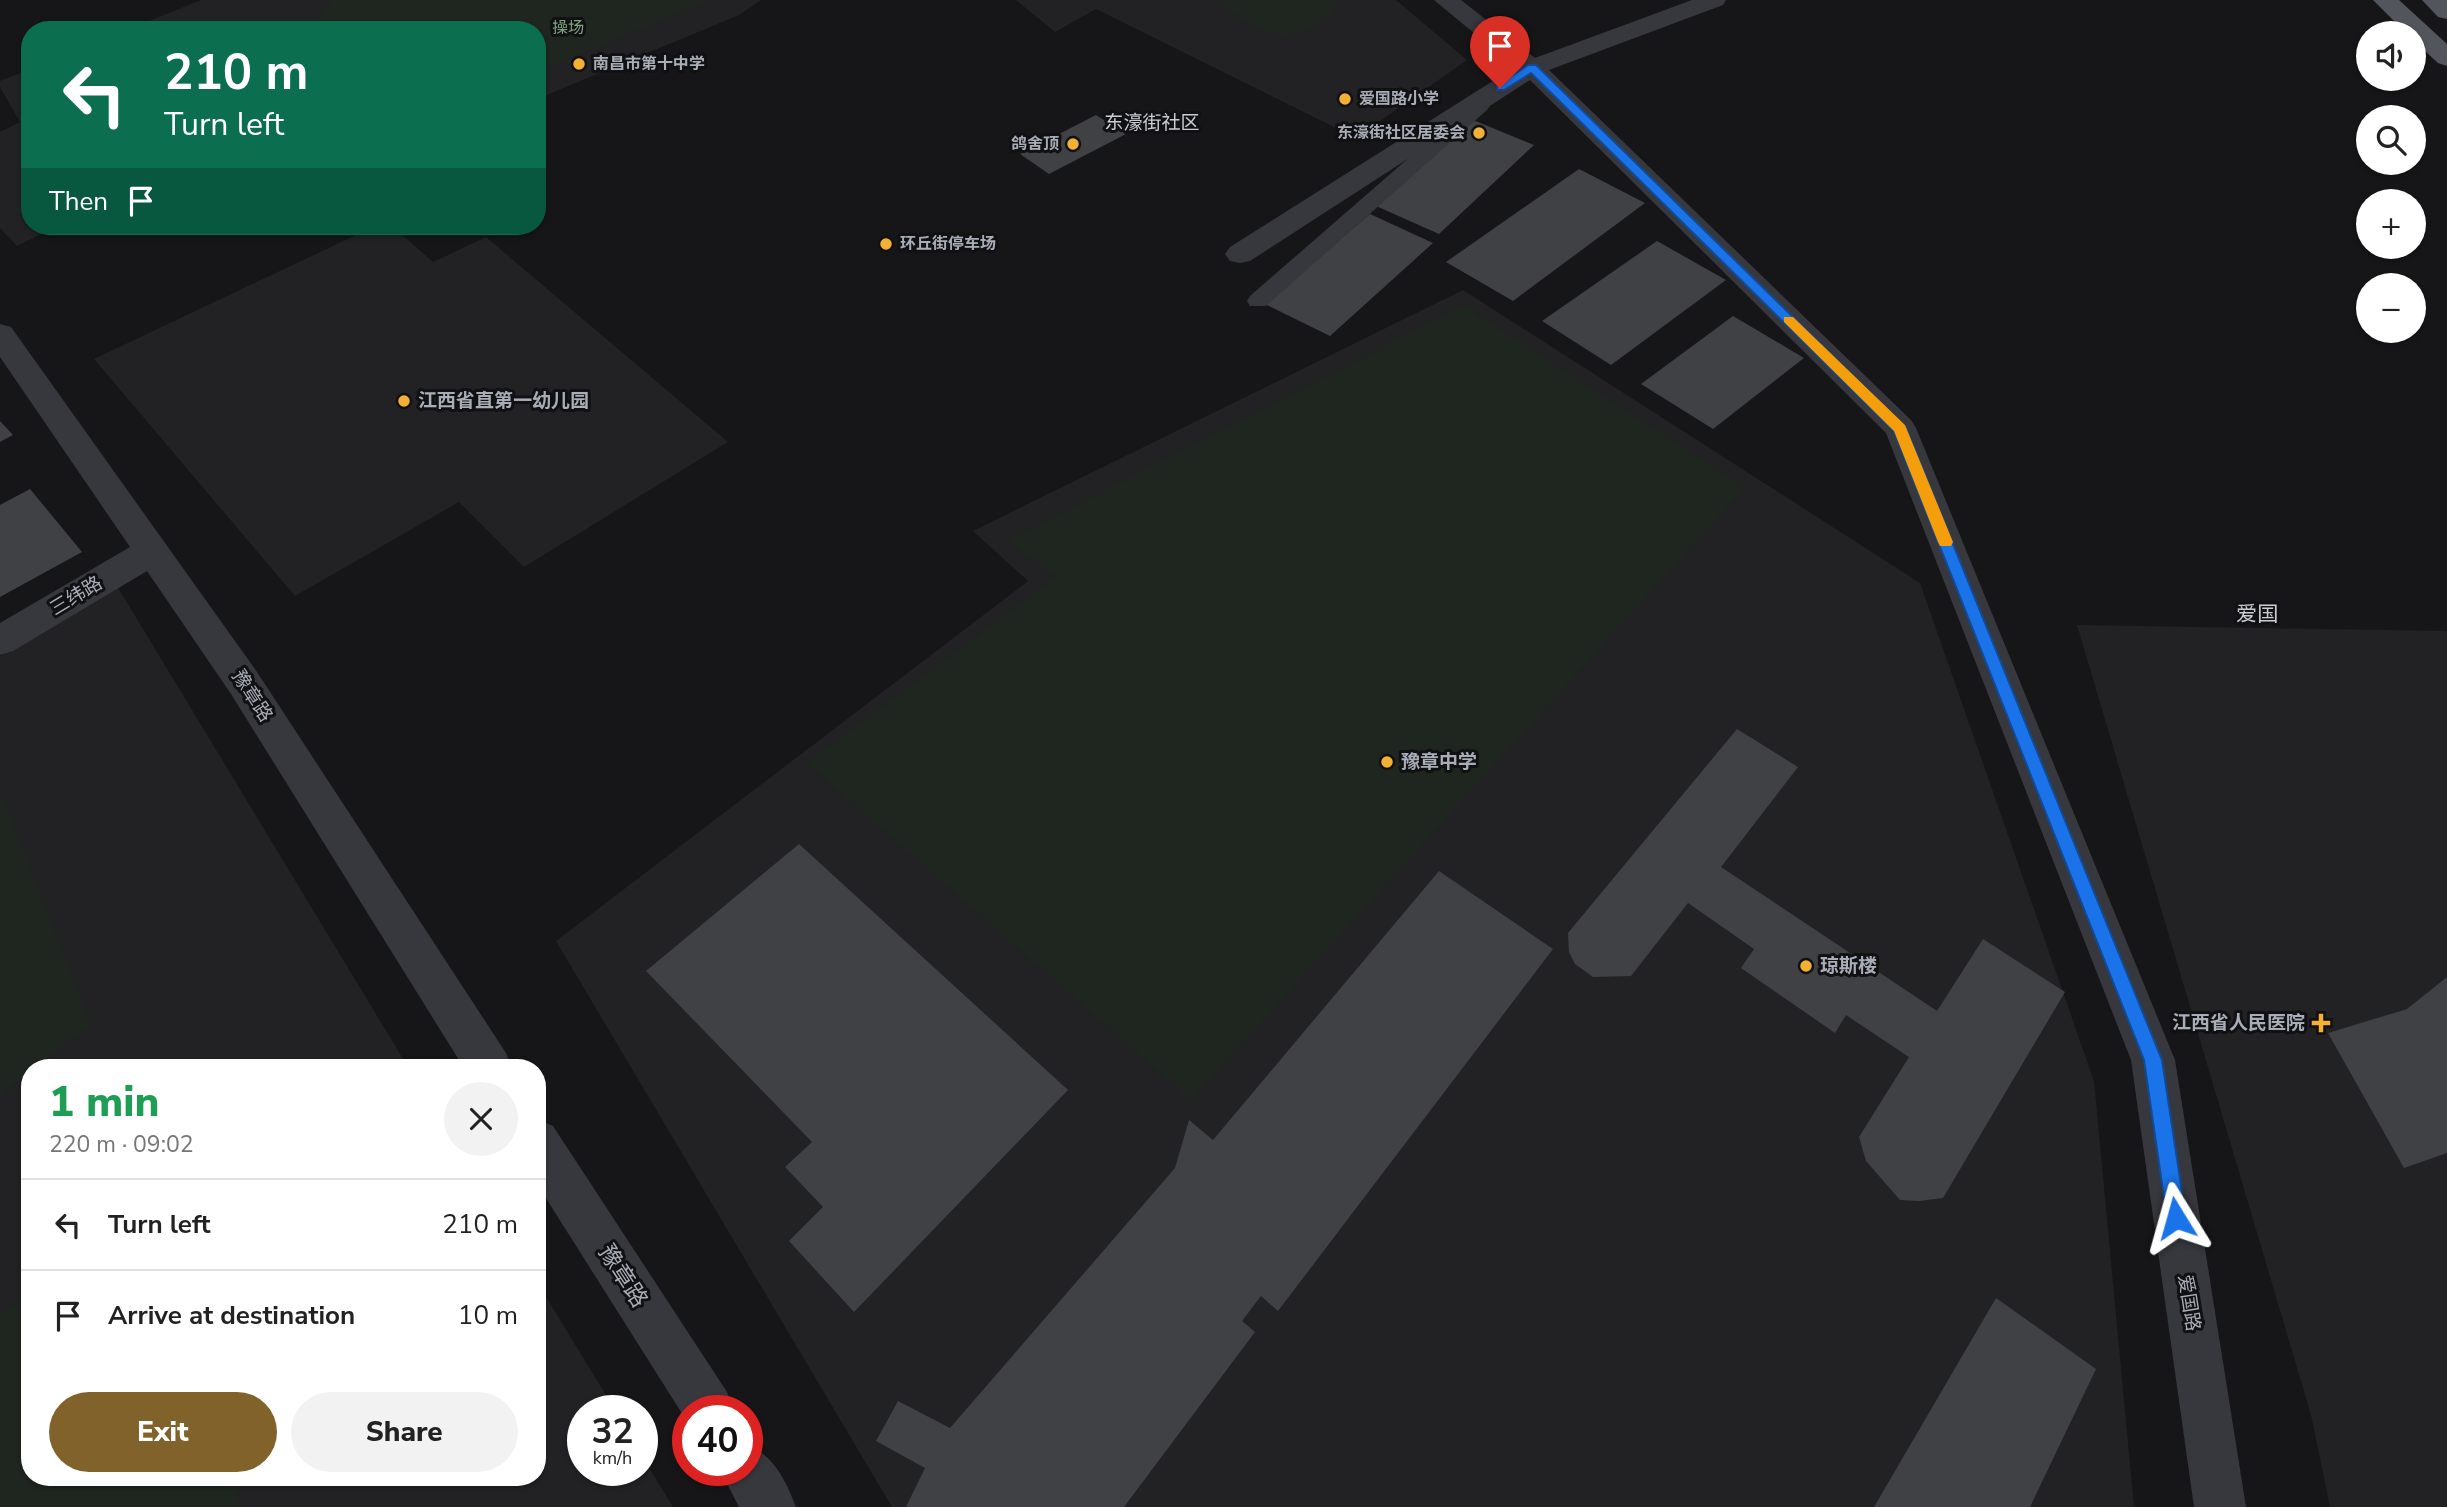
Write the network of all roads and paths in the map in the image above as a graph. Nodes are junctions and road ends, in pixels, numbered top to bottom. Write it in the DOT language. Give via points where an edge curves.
graph roads {
  1 [pos="1446,0"];
  2 [pos="1714,0"];
  3 [pos="2385,0"];
  4 [pos="2434,0"];
  5 [pos="2447,12"];
  6 [pos="2447,58"];
  7 [pos="1532,68"];
  8 [pos="1500,88"];
  9 [pos="1240,254"];
  10 [pos="1258,301"];
  11 [pos="0,334"];
  12 [pos="152,551"];
  13 [pos="0,641"];
  14 [pos="483,1059"];
  15 [pos="546,1156"];
  16 [pos="699,1395"];
  17 [pos="757,1486"];
  18 [pos="770,1507"];
  19 [pos="2220,1507"];
  1 -- 7 [label="street, 爱国路"];
  2 -- 7 [label="street"];
  3 -- 6 [label="main road"];
  4 -- 5 [label="main road"];
  7 -- 8 [label="street"];
  7 -- 19 [label="street, 爱国路" via="1900,428 2153,1060"];
  8 -- 9 [label="street"];
  8 -- 10 [label="lane"];
  11 -- 12 [label="street, 豫章路"];
  12 -- 13 [label="street, 三纬路"];
  12 -- 14 [label="street, 豫章路" via="244,683"];
  15 -- 16 [label="street, 豫章路"];
  17 -- 18 [label="street"];
}
